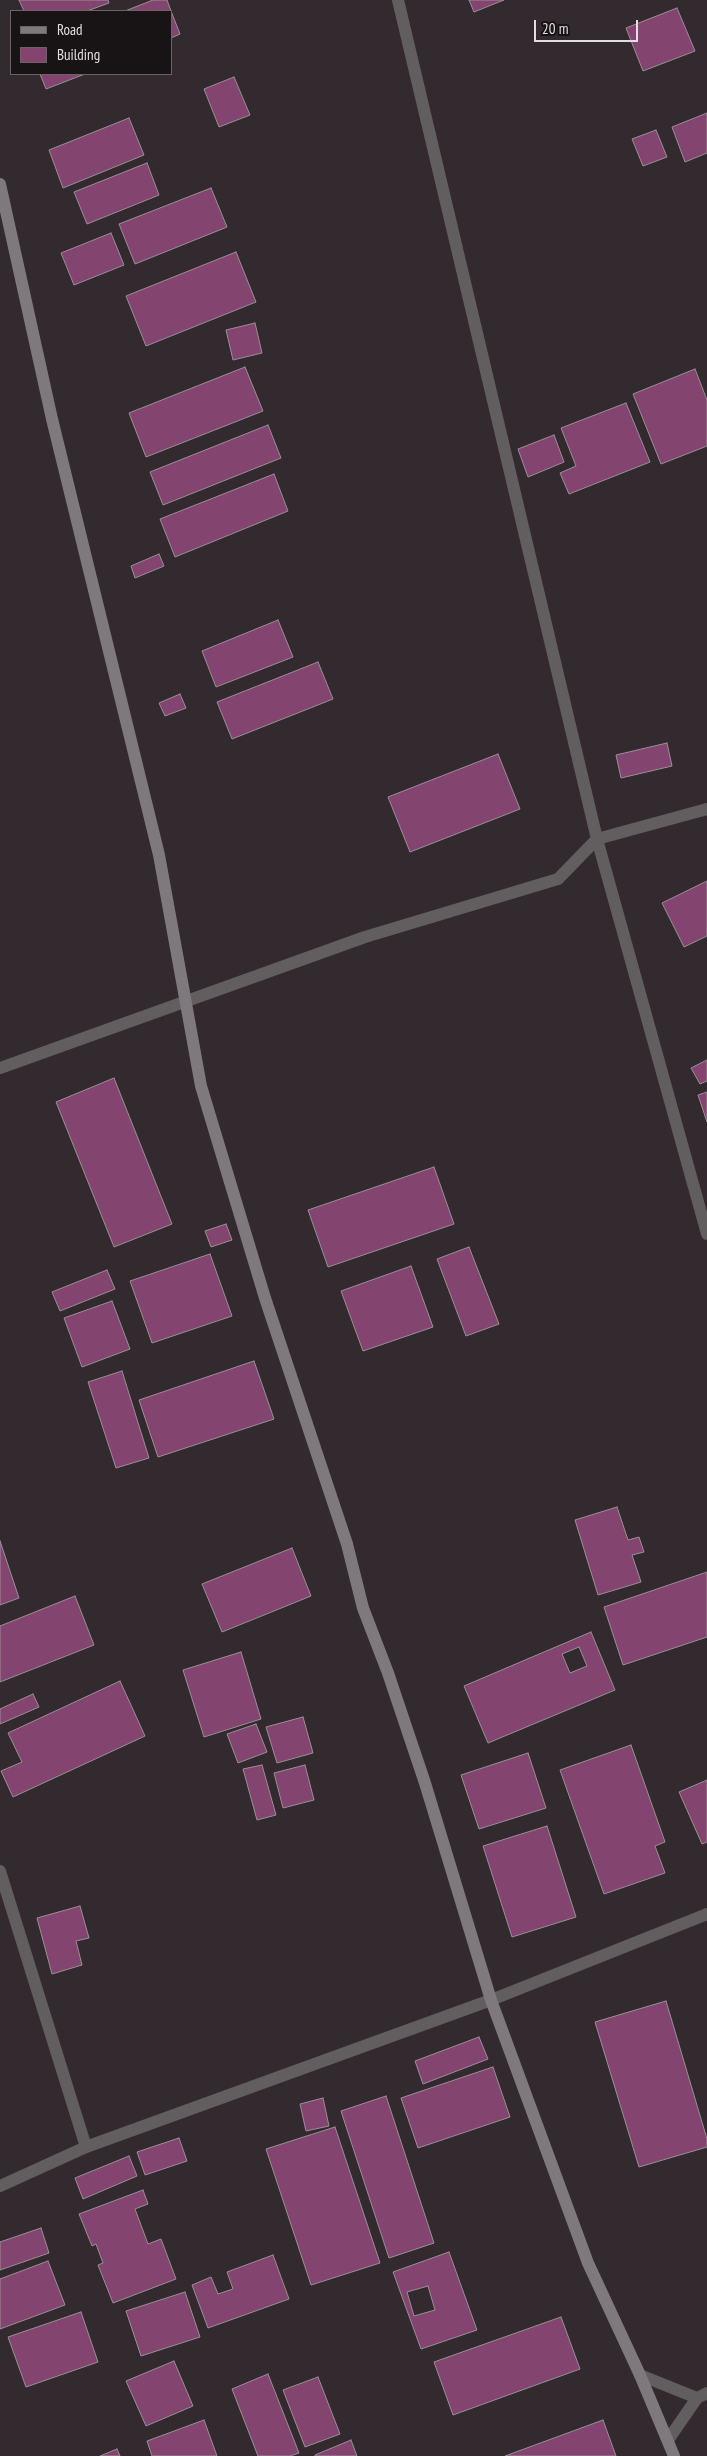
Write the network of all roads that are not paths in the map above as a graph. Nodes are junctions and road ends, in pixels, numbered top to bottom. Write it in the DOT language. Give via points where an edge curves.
graph roads {
  1 [pos="398,0"];
  2 [pos="0,184"];
  3 [pos="707,809"];
  4 [pos="597,840"];
  5 [pos="185,1003"];
  6 [pos="0,1068"];
  7 [pos="707,1234"];
  8 [pos="0,1871"];
  9 [pos="707,1914"];
  10 [pos="491,2000"];
  11 [pos="86,2148"];
  12 [pos="0,2186"];
  13 [pos="640,2376"];
  14 [pos="702,2395"];
  15 [pos="668,2440"];
  16 [pos="674,2456"];
  1 -- 4 [label="street"];
  2 -- 5 [label="street" via="52,419 159,855"];
  3 -- 4 [label="street"];
  4 -- 5 [label="street" via="558,879 365,937"];
  4 -- 7 [label="street"];
  5 -- 6 [label="street"];
  5 -- 10 [label="street" via="201,1086 265,1298 347,1544 362,1608 425,1783"];
  8 -- 11 [label="street"];
  9 -- 10 [label="street"];
  10 -- 11 [label="street"];
  10 -- 13 [label="street" via="588,2264"];
  11 -- 12 [label="street"];
  13 -- 14 [label="street"];
  13 -- 15 [label="street"];
  14 -- 15 [label="street"];
  15 -- 16 [label="street"];
}
